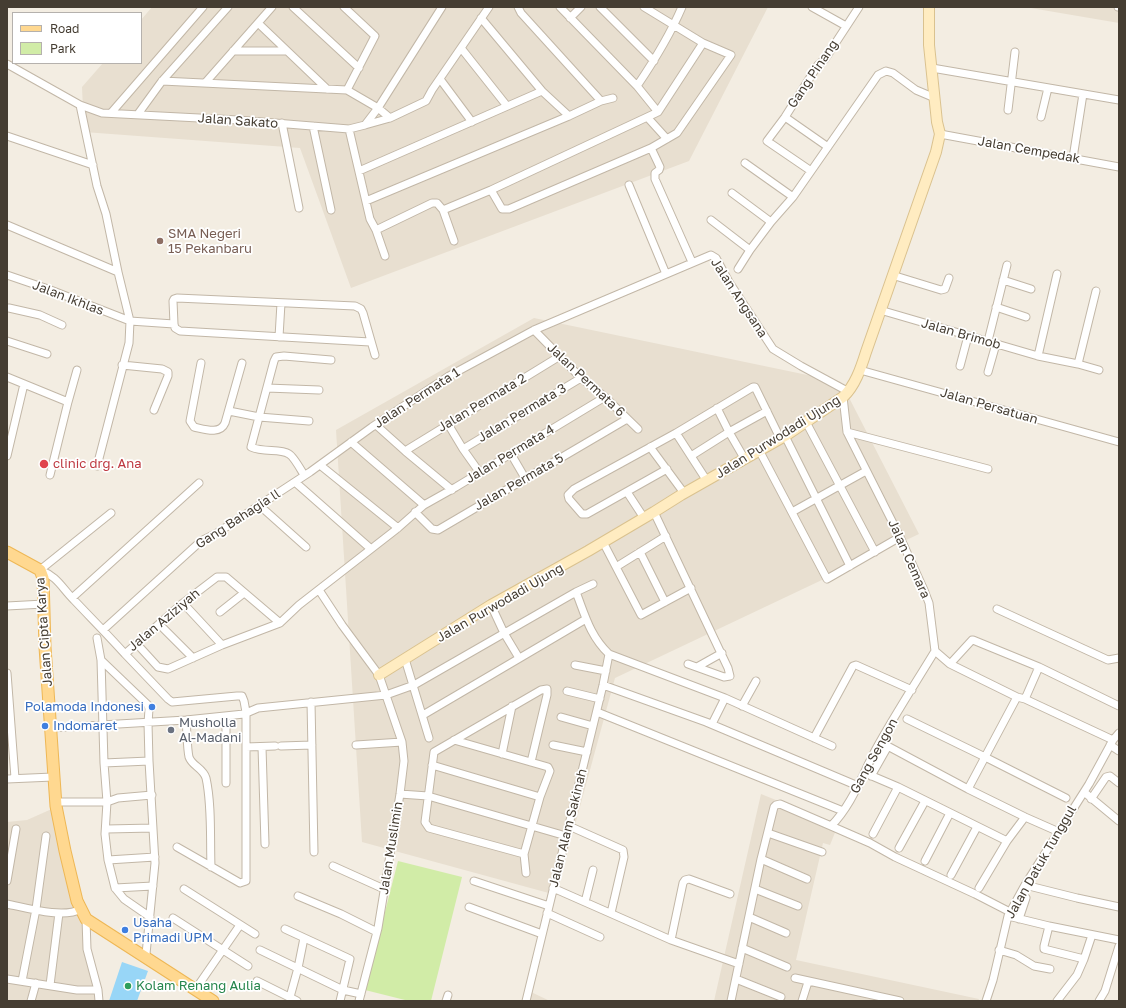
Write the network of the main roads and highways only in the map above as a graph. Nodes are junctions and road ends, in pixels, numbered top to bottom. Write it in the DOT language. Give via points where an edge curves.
graph roads {
  1 [pos="7,552"];
  2 [pos="213,1001"];
  1 -- 2 [label="main road, Jalan Cipta Karya" via="40,570 43,578 53,777 65,852 77,901 84,914"];
}
